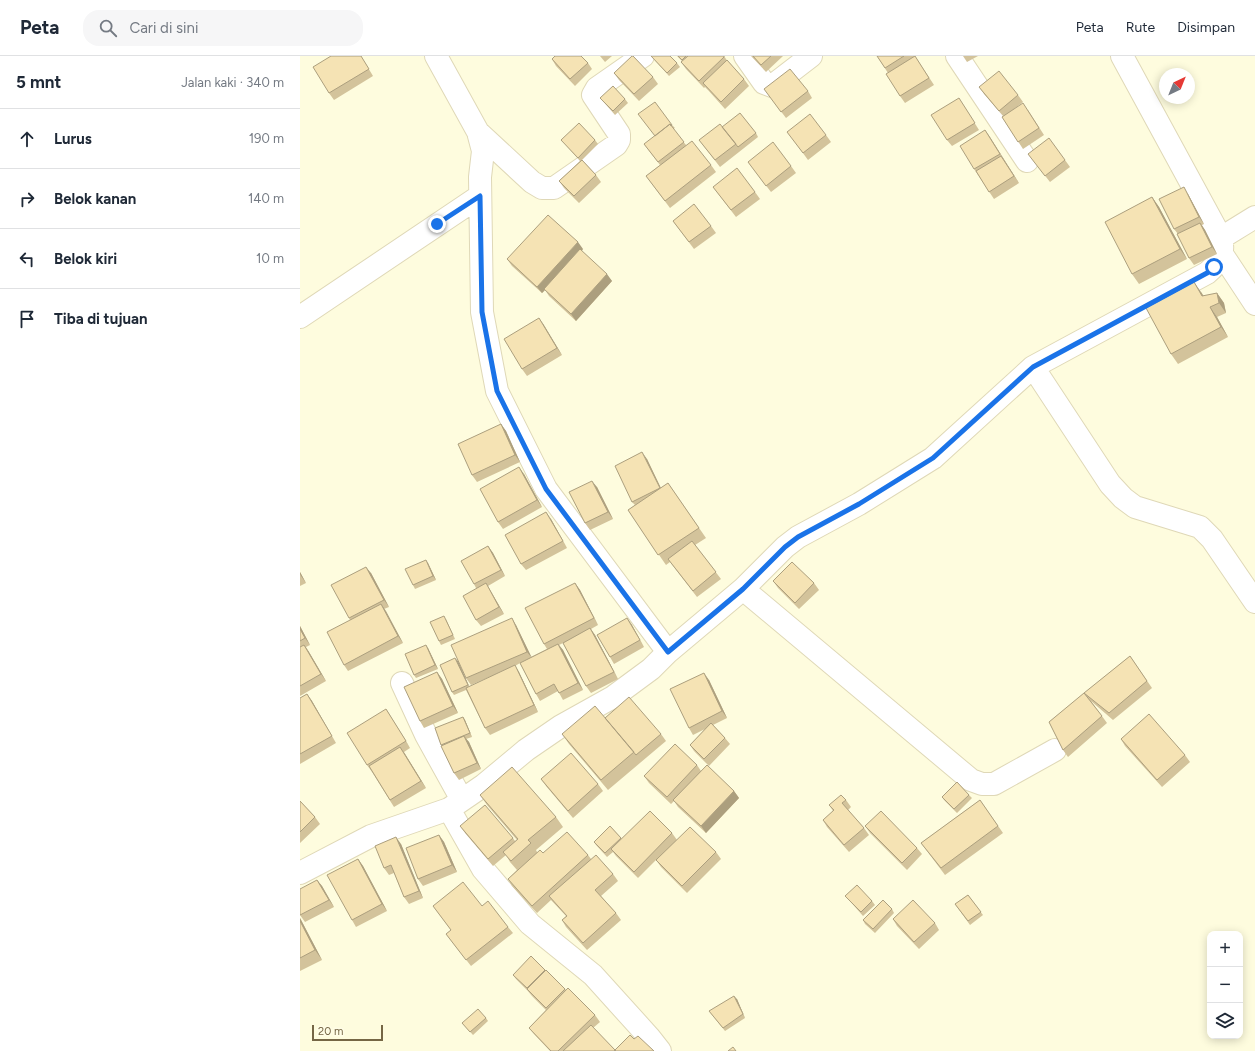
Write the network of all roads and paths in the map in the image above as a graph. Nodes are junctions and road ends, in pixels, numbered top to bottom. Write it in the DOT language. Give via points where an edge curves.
graph roads {
  1 [pos="436,56"];
  2 [pos="643,56"];
  3 [pos="745,56"];
  4 [pos="811,56"];
  5 [pos="956,56"];
  6 [pos="1122,56"];
  7 [pos="481,141"];
  8 [pos="1027,161"];
  9 [pos="480,186"];
  10 [pos="1255,217"];
  11 [pos="1222,246"];
  12 [pos="1255,304"];
  13 [pos="300,318"];
  14 [pos="1033,367"];
  15 [pos="743,589"];
  16 [pos="1255,602"];
  17 [pos="668,652"];
  18 [pos="402,683"];
  19 [pos="1055,750"];
  20 [pos="455,804"];
  21 [pos="300,873"];
  22 [pos="660,1051"];
  1 -- 7 [label="street"];
  2 -- 7 [label="street" via="597,88 592,95 619,134 616,145 554,188 542,188 532,182"];
  3 -- 4 [label="street" via="764,83 772,86"];
  5 -- 8 [label="street"];
  6 -- 11 [label="street"];
  7 -- 9 [label="street"];
  9 -- 13 [label="street"];
  9 -- 17 [label="street" via="482,312 497,391 546,489"];
  10 -- 11 [label="street"];
  11 -- 12 [label="street"];
  11 -- 14 [label="street" via="1214,267 1207,273"];
  14 -- 15 [label="street" via="933,458 859,504 798,537"];
  14 -- 16 [label="street" via="1110,484 1123,498 1134,507 1200,527 1212,539"];
  15 -- 17 [label="street"];
  15 -- 19 [label="street" via="971,780 982,784 994,784"];
  17 -- 20 [label="street" via="651,670 620,692 561,726"];
  18 -- 20 [label="street"];
  20 -- 21 [label="street" via="371,836"];
  20 -- 22 [label="street" via="483,869 530,924 593,976"];
}
